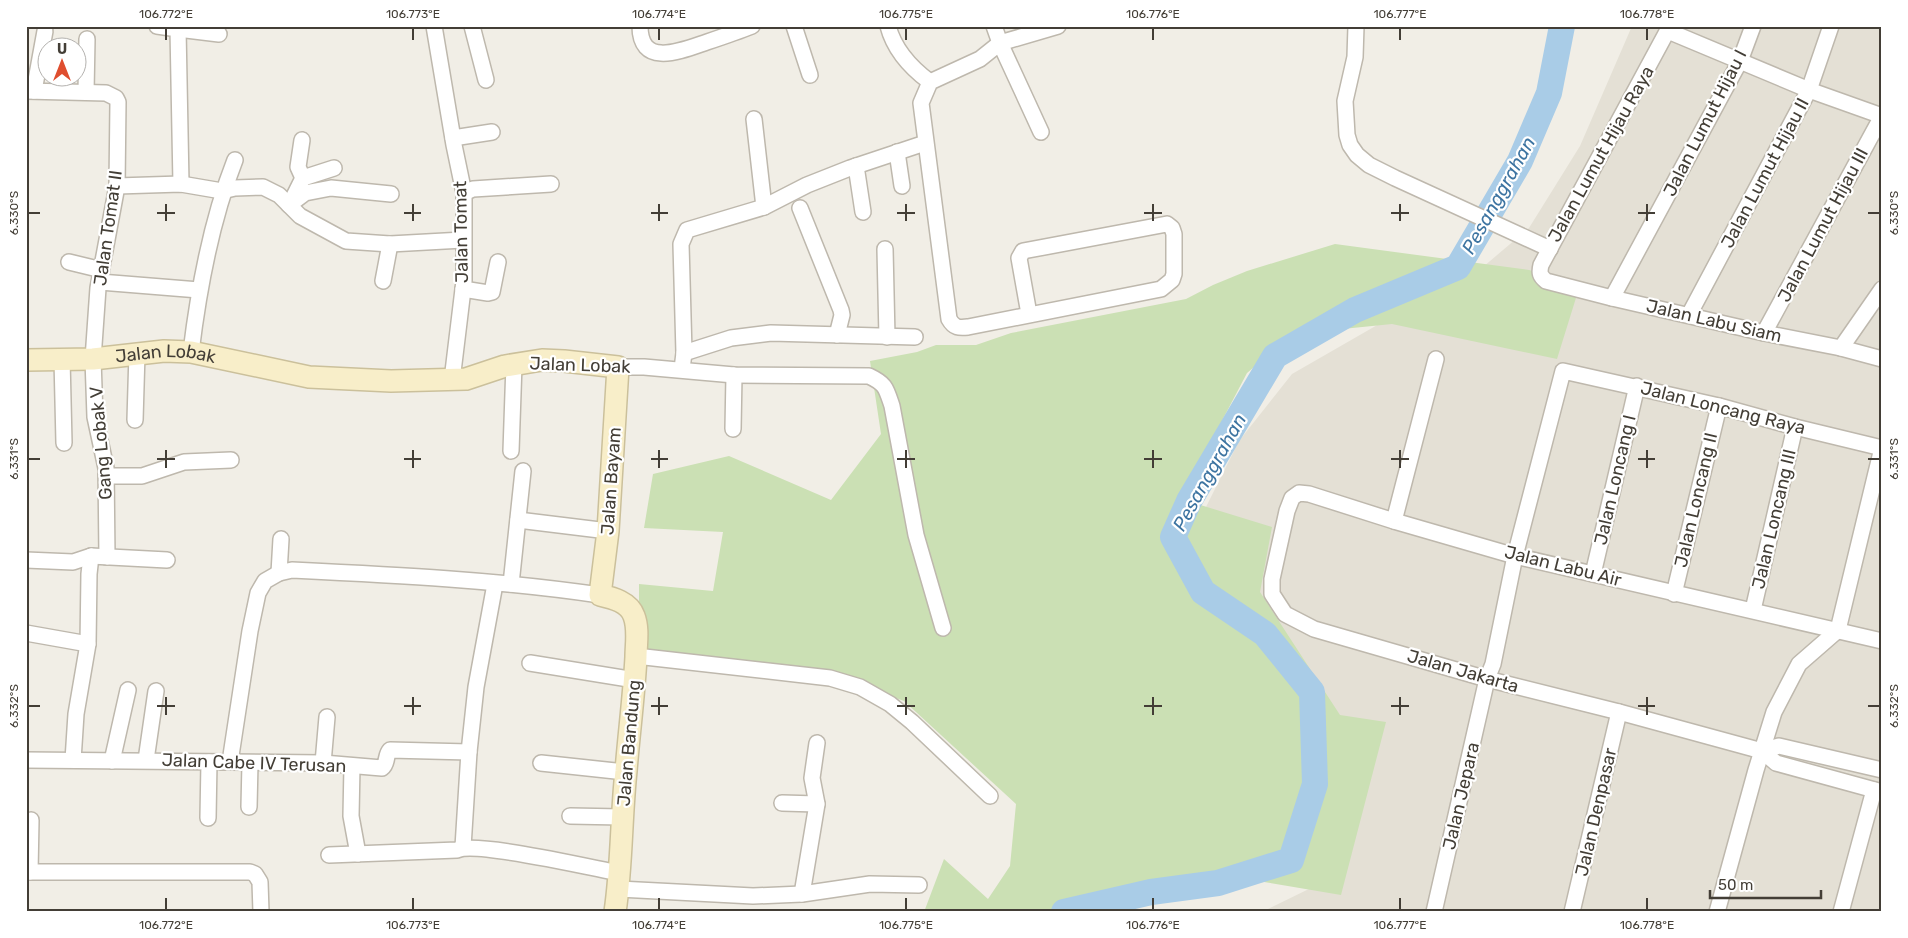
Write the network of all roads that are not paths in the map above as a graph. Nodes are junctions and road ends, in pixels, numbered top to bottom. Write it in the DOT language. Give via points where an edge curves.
graph roads {
  1 [pos="157,26"];
  2 [pos="434,26"];
  3 [pos="472,26"];
  4 [pos="640,26"];
  5 [pos="752,26"];
  6 [pos="794,26"];
  7 [pos="888,26"];
  8 [pos="994,26"];
  9 [pos="1058,26"];
  10 [pos="1356,26"];
  11 [pos="1752,26"];
  12 [pos="1831,26"];
  13 [pos="178,29"];
  14 [pos="1669,29"];
  15 [pos="45,31"];
  16 [pos="219,34"];
  17 [pos="1000,43"];
  18 [pos="1740,61"];
  19 [pos="810,75"];
  20 [pos="486,80"];
  21 [pos="930,82"];
  22 [pos="86,88"];
  23 [pos="1809,90"];
  24 [pos="30,91"];
  25 [pos="86,92"];
  26 [pos="1882,116"];
  27 [pos="754,119"];
  28 [pos="492,132"];
  29 [pos="1041,132"];
  30 [pos="453,138"];
  31 [pos="302,140"];
  32 [pos="926,142"];
  33 [pos="897,152"];
  34 [pos="235,160"];
  35 [pos="856,166"];
  36 [pos="334,168"];
  37 [pos="303,178"];
  38 [pos="180,184"];
  39 [pos="117,186"];
  40 [pos="902,186"];
  41 [pos="547,189"];
  42 [pos="222,191"];
  43 [pos="464,193"];
  44 [pos="391,194"];
  45 [pos="289,205"];
  46 [pos="764,207"];
  47 [pos="800,208"];
  48 [pos="863,212"];
  49 [pos="463,240"];
  50 [pos="390,244"];
  51 [pos="885,249"];
  52 [pos="1550,249"];
  53 [pos="69,262"];
  54 [pos="498,262"];
  55 [pos="101,276"];
  56 [pos="383,281"];
  57 [pos="1546,281"];
  58 [pos="463,289"];
  59 [pos="1882,289"];
  60 [pos="198,290"];
  61 [pos="1612,298"];
  62 [pos="1029,314"];
  63 [pos="1690,315"];
  64 [pos="1764,333"];
  65 [pos="837,335"];
  66 [pos="887,337"];
  67 [pos="915,337"];
  68 [pos="1841,348"];
  69 [pos="191,352"];
  70 [pos="137,353"];
  71 [pos="684,353"];
  72 [pos="62,359"];
  73 [pos="93,359"];
  74 [pos="1436,359"];
  75 [pos="1882,359"];
  76 [pos="26,360"];
  77 [pos="514,364"];
  78 [pos="618,367"];
  79 [pos="682,369"];
  80 [pos="1563,371"];
  81 [pos="734,375"];
  82 [pos="452,380"];
  83 [pos="1637,386"];
  84 [pos="1719,406"];
  85 [pos="135,420"];
  86 [pos="1795,427"];
  87 [pos="733,429"];
  88 [pos="64,443"];
  89 [pos="1882,448"];
  90 [pos="511,451"];
  91 [pos="231,460"];
  92 [pos="523,470"];
  93 [pos="106,476"];
  94 [pos="1292,498"];
  95 [pos="518,520"];
  96 [pos="1394,521"];
  97 [pos="608,531"];
  98 [pos="281,539"];
  99 [pos="91,556"];
  100 [pos="1516,556"];
  101 [pos="107,557"];
  102 [pos="26,560"];
  103 [pos="167,560"];
  104 [pos="279,573"];
  105 [pos="1594,574"];
  106 [pos="495,584"];
  107 [pos="511,584"];
  108 [pos="1674,594"];
  109 [pos="600,595"];
  110 [pos="1753,610"];
  111 [pos="942,628"];
  112 [pos="1838,630"];
  113 [pos="26,633"];
  114 [pos="1882,641"];
  115 [pos="88,644"];
  116 [pos="636,656"];
  117 [pos="530,663"];
  118 [pos="635,680"];
  119 [pos="1487,680"];
  120 [pos="128,690"];
  121 [pos="156,691"];
  122 [pos="1619,712"];
  123 [pos="327,717"];
  124 [pos="817,743"];
  125 [pos="1762,751"];
  126 [pos="469,752"];
  127 [pos="26,760"];
  128 [pos="73,760"];
  129 [pos="146,760"];
  130 [pos="112,761"];
  131 [pos="209,762"];
  132 [pos="230,762"];
  133 [pos="250,763"];
  134 [pos="323,763"];
  135 [pos="541,763"];
  136 [pos="352,766"];
  137 [pos="1882,770"];
  138 [pos="625,772"];
  139 [pos="1878,791"];
  140 [pos="990,796"];
  141 [pos="782,802"];
  142 [pos="817,804"];
  143 [pos="249,807"];
  144 [pos="570,816"];
  145 [pos="622,817"];
  146 [pos="208,818"];
  147 [pos="32,820"];
  148 [pos="463,847"];
  149 [pos="358,854"];
  150 [pos="329,855"];
  151 [pos="28,872"];
  152 [pos="619,881"];
  153 [pos="919,885"];
  154 [pos="802,894"];
  155 [pos="261,912"];
  156 [pos="615,912"];
  157 [pos="1434,912"];
  158 [pos="1572,912"];
  159 [pos="1717,912"];
  160 [pos="1840,912"];
  1 -- 13 [label="street"];
  2 -- 30 [label="street, Jalan Tomat"];
  3 -- 20 [label="street"];
  4 -- 5 [label="street" via="642,41 649,50 661,54 675,54"];
  6 -- 19 [label="street"];
  7 -- 21 [label="street" via="892,40 916,72"];
  8 -- 17 [label="street"];
  9 -- 17 [label="street"];
  10 -- 52 [label="street" via="1355,57 1346,101 1350,145 1357,155 1369,165"];
  11 -- 18 [label="street, Jalan Lumut Hijau I"];
  12 -- 23 [label="street, Jalan Lumut Hijau II"];
  13 -- 16 [label="street"];
  13 -- 38 [label="street"];
  14 -- 18 [label="street"];
  14 -- 52 [label="street, Jalan Lumut Hijau Raya"];
  15 -- 24 [label="street"];
  17 -- 21 [label="street" via="980,59"];
  17 -- 29 [label="street"];
  18 -- 23 [label="street"];
  18 -- 61 [label="street, Jalan Lumut Hijau I"];
  21 -- 32 [label="street" via="921,103"];
  22 -- 25 [label="street"];
  23 -- 26 [label="street"];
  23 -- 63 [label="street, Jalan Lumut Hijau II"];
  24 -- 25 [label="street, Jalan Tomat II"];
  25 -- 39 [label="street, Jalan Tomat II" via="106,93 118,102"];
  26 -- 64 [label="street, Jalan Lumut Hijau III"];
  27 -- 46 [label="street"];
  28 -- 30 [label="street"];
  30 -- 43 [label="street, Jalan Tomat"];
  31 -- 37 [label="street" via="298,167"];
  32 -- 33 [label="street"];
  32 -- 62 [label="street" via="947,312 952,324 959,328 968,327"];
  33 -- 35 [label="street"];
  33 -- 40 [label="street"];
  34 -- 42 [label="street"];
  35 -- 46 [label="street"];
  35 -- 48 [label="street"];
  36 -- 37 [label="street"];
  37 -- 45 [label="street"];
  38 -- 39 [label="street"];
  38 -- 42 [label="street"];
  39 -- 55 [label="street, Jalan Tomat II"];
  41 -- 43 [label="street" via="477,196"];
  42 -- 45 [label="street" via="264,187"];
  42 -- 60 [label="street"];
  43 -- 49 [label="street, Jalan Tomat"];
  44 -- 45 [label="street" via="331,188 305,193"];
  45 -- 50 [label="street" via="300,216 346,241"];
  46 -- 71 [label="street" via="694,227 683,236"];
  47 -- 65 [label="street" via="841,310"];
  49 -- 50 [label="street"];
  49 -- 58 [label="street, Jalan Tomat"];
  50 -- 56 [label="street"];
  51 -- 66 [label="street"];
  52 -- 57 [label="street, Jalan Lumut Hijau Raya" via="1540,269 1540,275"];
  53 -- 55 [label="street"];
  54 -- 58 [label="street" via="492,292"];
  55 -- 60 [label="street"];
  55 -- 73 [label="street, Jalan Tomat II"];
  57 -- 61 [label="street, Jalan Labu Siam"];
  58 -- 82 [label="street, Jalan Tomat"];
  59 -- 68 [label="street"];
  60 -- 69 [label="street"];
  61 -- 63 [label="street, Jalan Labu Siam"];
  62 -- 62 [label="street" via="1161,288 1172,280 1174,274 1172,228 1162,224 1023,250 1020,258"];
  63 -- 64 [label="street, Jalan Labu Siam"];
  64 -- 68 [label="street, Jalan Labu Siam"];
  65 -- 66 [label="street"];
  65 -- 71 [label="street" via="771,333 731,338"];
  66 -- 67 [label="street"];
  68 -- 75 [label="street, Jalan Labu Siam"];
  69 -- 70 [label="street, Jalan Lobak"];
  69 -- 82 [label="street, Jalan Lobak" via="309,377"];
  70 -- 73 [label="street, Jalan Lobak"];
  70 -- 85 [label="street"];
  71 -- 79 [label="street"];
  72 -- 73 [label="street, Jalan Lobak"];
  72 -- 76 [label="street, Jalan Lobak"];
  72 -- 88 [label="street"];
  73 -- 93 [label="street, Gang Lobak V" via="95,417"];
  74 -- 96 [label="street"];
  77 -- 78 [label="street, Jalan Lobak" via="554,360"];
  77 -- 82 [label="street, Jalan Lobak" via="476,377"];
  77 -- 90 [label="street"];
  78 -- 79 [label="street, Jalan Lobak"];
  78 -- 97 [label="street, Jalan Bayam"];
  79 -- 81 [label="street, Jalan Lobak"];
  80 -- 83 [label="street, Jalan Loncang Raya"];
  80 -- 100 [label="street, Jalan Jepara"];
  81 -- 87 [label="street"];
  81 -- 111 [label="street, Jalan Lobak" via="869,376 881,382 892,406 916,535"];
  83 -- 84 [label="street, Jalan Loncang Raya"];
  83 -- 105 [label="street, Jalan Loncang I"];
  84 -- 86 [label="street, Jalan Loncang Raya"];
  84 -- 108 [label="street, Jalan Loncang II"];
  86 -- 89 [label="street, Jalan Loncang Raya"];
  86 -- 110 [label="street, Jalan Loncang III"];
  89 -- 112 [label="street"];
  91 -- 93 [label="street" via="184,462 142,476"];
  92 -- 95 [label="street"];
  93 -- 101 [label="street, Gang Lobak V"];
  94 -- 96 [label="street, Jalan Labu Air" via="1309,494"];
  94 -- 119 [label="street, Jalan Jakarta" via="1272,579 1272,594 1285,614 1314,629"];
  95 -- 97 [label="street"];
  95 -- 107 [label="street"];
  96 -- 100 [label="street, Jalan Labu Air"];
  97 -- 109 [label="street, Jalan Bayam"];
  98 -- 104 [label="street"];
  99 -- 101 [label="street"];
  99 -- 102 [label="street" via="73,562"];
  99 -- 115 [label="street"];
  100 -- 105 [label="street, Jalan Labu Air"];
  100 -- 119 [label="street, Jalan Jepara"];
  101 -- 103 [label="street"];
  104 -- 106 [label="street" via="301,570 383,574"];
  104 -- 132 [label="street" via="265,580 258,593"];
  105 -- 108 [label="street, Jalan Labu Air"];
  106 -- 107 [label="street"];
  106 -- 126 [label="street" via="476,687"];
  107 -- 109 [label="street"];
  108 -- 110 [label="street, Jalan Labu Air"];
  109 -- 116 [label="street, Jalan Bandung" via="616,599 631,609 637,632"];
  110 -- 112 [label="street, Jalan Labu Air"];
  112 -- 114 [label="street, Jalan Labu Air"];
  112 -- 125 [label="street" via="1798,664 1774,712"];
  113 -- 115 [label="street"];
  115 -- 128 [label="street" via="76,714"];
  116 -- 118 [label="street, Jalan Bandung"];
  116 -- 140 [label="street" via="830,678 860,687 890,704 912,722"];
  117 -- 118 [label="street"];
  118 -- 138 [label="street, Jalan Bandung"];
  119 -- 122 [label="street, Jalan Jakarta"];
  119 -- 157 [label="street, Jalan Jepara"];
  120 -- 130 [label="street"];
  121 -- 129 [label="street"];
  122 -- 125 [label="street, Jalan Jakarta"];
  122 -- 158 [label="street, Jalan Denpasar"];
  123 -- 134 [label="street"];
  124 -- 142 [label="street" via="812,778"];
  125 -- 137 [label="street, Jalan Jakarta" via="1779,746"];
  125 -- 139 [label="street, Jalan Jakarta" via="1776,763"];
  125 -- 159 [label="street"];
  126 -- 136 [label="street, Jalan Cabe IV Terusan" via="390,750 382,768"];
  126 -- 148 [label="street"];
  127 -- 128 [label="street, Jalan Cabe IV Terusan"];
  128 -- 130 [label="street, Jalan Cabe IV Terusan"];
  129 -- 130 [label="street, Jalan Cabe IV Terusan"];
  129 -- 131 [label="street, Jalan Cabe IV Terusan"];
  131 -- 132 [label="street, Jalan Cabe IV Terusan"];
  131 -- 146 [label="street"];
  132 -- 133 [label="street, Jalan Cabe IV Terusan"];
  133 -- 134 [label="street, Jalan Cabe IV Terusan"];
  133 -- 143 [label="street"];
  134 -- 136 [label="street, Jalan Cabe IV Terusan"];
  135 -- 138 [label="street"];
  136 -- 149 [label="street" via="351,816"];
  138 -- 145 [label="street, Jalan Bandung"];
  139 -- 160 [label="street"];
  141 -- 142 [label="street"];
  142 -- 154 [label="street"];
  144 -- 145 [label="street"];
  145 -- 152 [label="street, Jalan Bandung"];
  147 -- 151 [label="street"];
  148 -- 149 [label="street" via="457,850"];
  148 -- 152 [label="street" via="498,850"];
  149 -- 150 [label="street"];
  151 -- 155 [label="street" via="250,872 260,882"];
  152 -- 154 [label="street" via="753,896"];
  152 -- 156 [label="street, Jalan Bandung"];
  153 -- 154 [label="street" via="870,884"];
}
